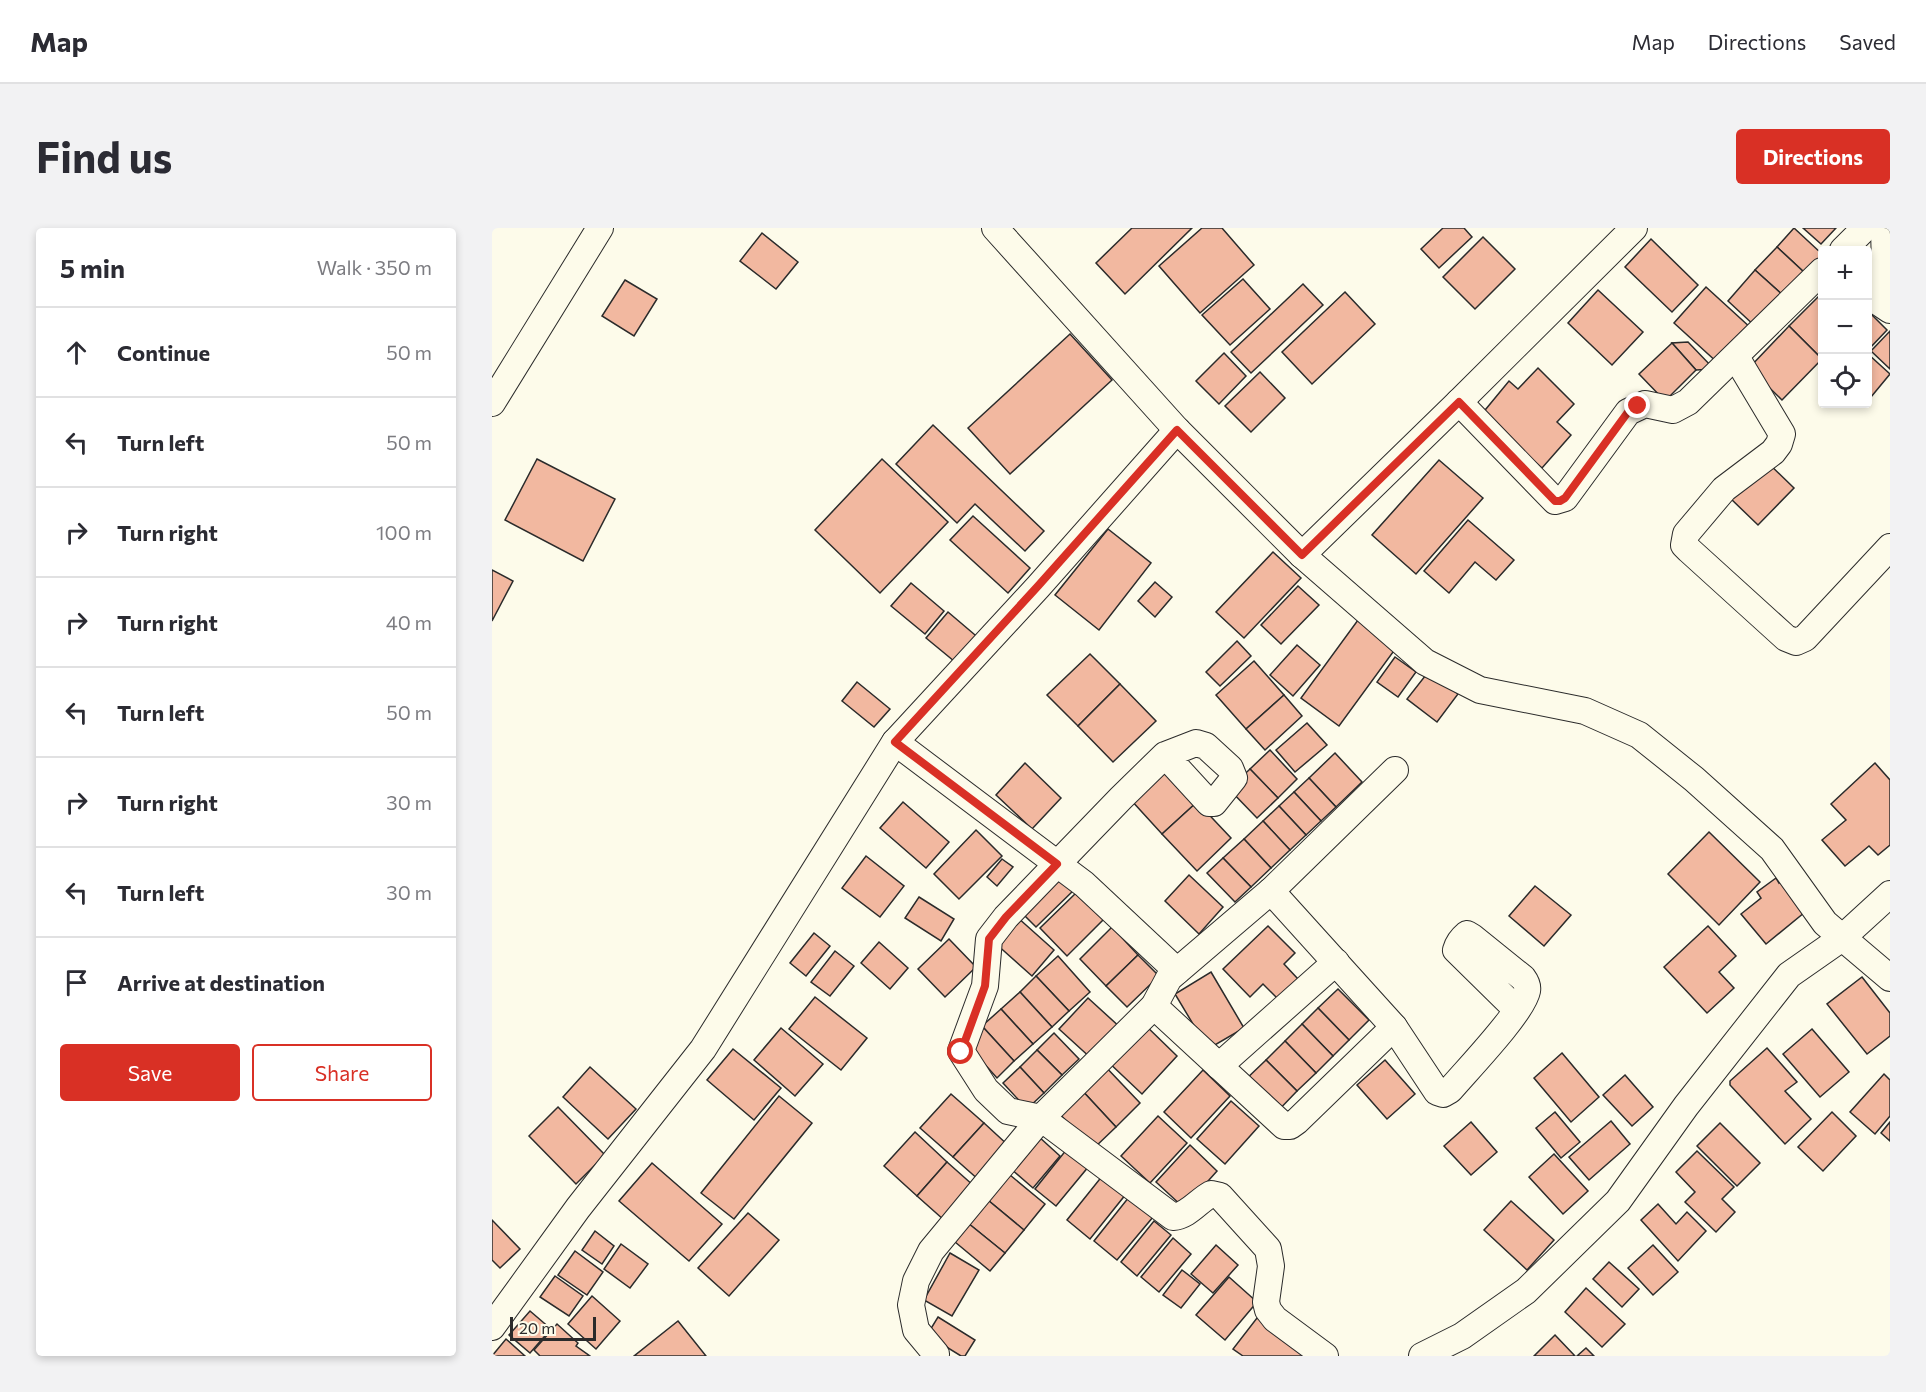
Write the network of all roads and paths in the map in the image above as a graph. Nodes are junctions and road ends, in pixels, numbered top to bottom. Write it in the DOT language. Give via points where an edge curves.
graph roads {
  1 [pos="600,228"];
  2 [pos="995,228"];
  3 [pos="1865,228"];
  4 [pos="1884,228"];
  5 [pos="1627,230"];
  6 [pos="1847,246"];
  7 [pos="1887,268"];
  8 [pos="1818,275"];
  9 [pos="1878,300"];
  10 [pos="1736,357"];
  11 [pos="1459,402"];
  12 [pos="492,403"];
  13 [pos="1177,430"];
  14 [pos="1890,547"];
  15 [pos="1302,555"];
  16 [pos="895,742"];
  17 [pos="1165,755"];
  18 [pos="1395,770"];
  19 [pos="1057,864"];
  20 [pos="1271,891"];
  21 [pos="1890,894"];
  22 [pos="1842,938"];
  23 [pos="1336,962"];
  24 [pos="1177,971"];
  25 [pos="1890,978"];
  26 [pos="1154,1006"];
  27 [pos="1517,1010"];
  28 [pos="1394,1027"];
  29 [pos="1219,1066"];
  30 [pos="1041,1118"];
  31 [pos="492,1327"];
  32 [pos="936,1354"];
  33 [pos="1325,1356"];
  34 [pos="1422,1356"];
  1 -- 12 [label="street"];
  2 -- 13 [label="street"];
  3 -- 6 [label="street"];
  4 -- 7 [label="street"];
  5 -- 11 [label="street"];
  7 -- 9 [label="street"];
  8 -- 10 [label="street"];
  10 -- 11 [label="street" via="1680,407 1672,410 1645,404 1628,412 1560,501 1555,501"];
  10 -- 14 [label="street" via="1782,434 1773,452 1724,489 1686,534 1684,545 1786,638 1796,642 1805,638"];
  11 -- 15 [label="street"];
  13 -- 15 [label="street"];
  13 -- 16 [label="street"];
  15 -- 22 [label="street" via="1425,662 1480,690 1585,711 1639,735 1772,849 1825,923"];
  16 -- 19 [label="street"];
  16 -- 31 [label="street" via="703,1049 578,1208"];
  17 -- 19 [label="street"];
  18 -- 20 [label="street"];
  19 -- 24 [label="street" via="1084,884"];
  19 -- 30 [label="street" via="989,939 985,986 961,1052 986,1090 1008,1111"];
  20 -- 23 [label="street"];
  20 -- 24 [label="street"];
  21 -- 22 [label="street"];
  22 -- 25 [label="street"];
  22 -- 34 [label="street" via="1790,975 1686,1106 1618,1201 1526,1291 1462,1336"];
  23 -- 28 [label="street"];
  23 -- 29 [label="street"];
  24 -- 26 [label="street"];
  26 -- 29 [label="street"];
  26 -- 30 [label="street"];
  27 -- 28 [label="street" via="1443,1094 1433,1088"];
  28 -- 29 [label="street" via="1290,1126 1278,1123"];
  30 -- 32 [label="street" via="931,1251 916,1281 911,1305 916,1330"];
  30 -- 33 [label="street" via="1173,1217 1181,1216 1211,1194 1220,1196 1268,1249 1268,1310"];
}
